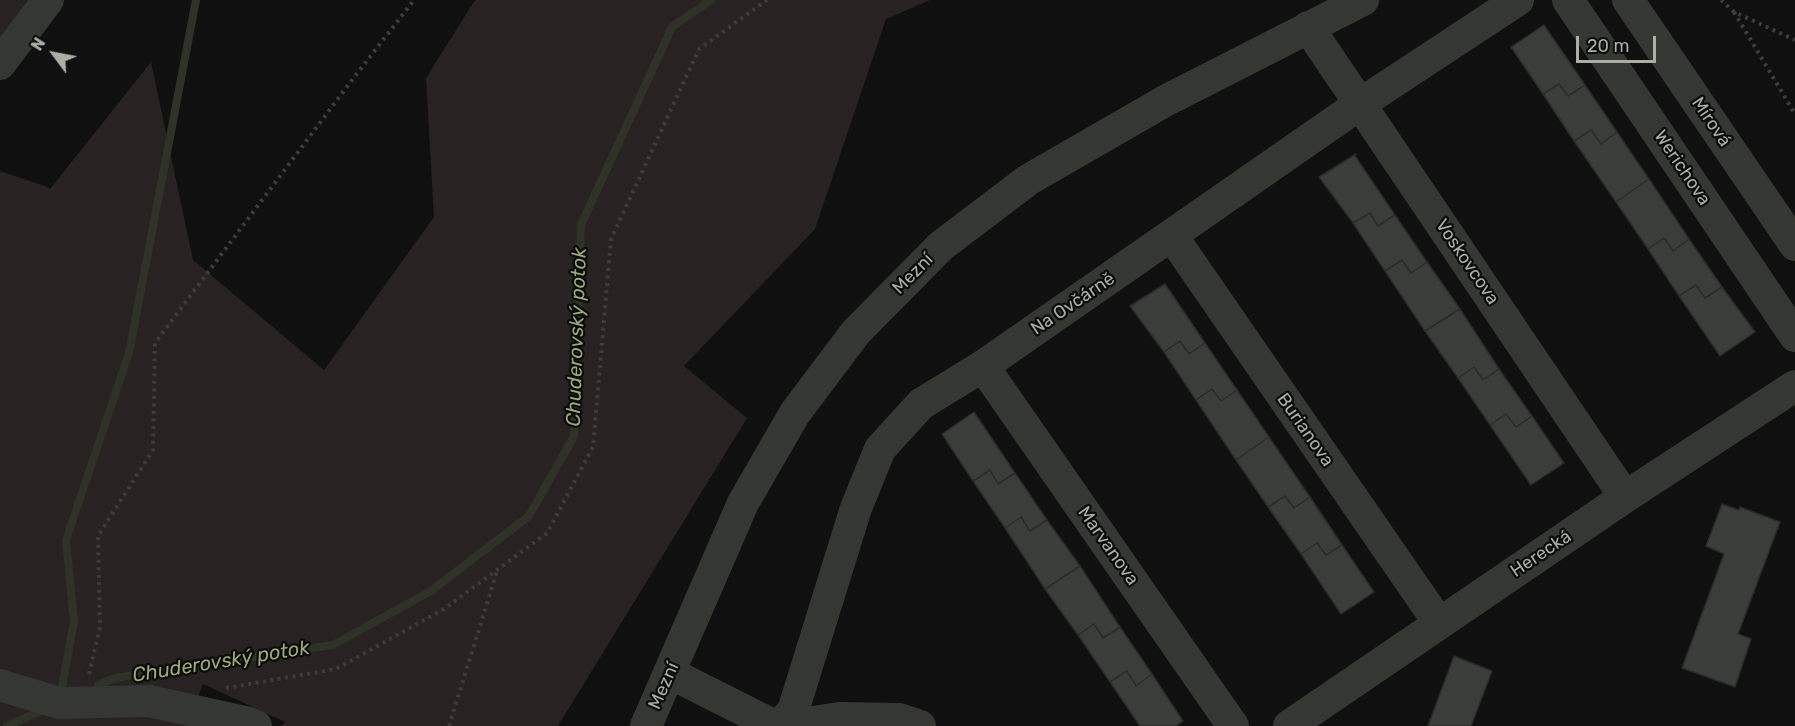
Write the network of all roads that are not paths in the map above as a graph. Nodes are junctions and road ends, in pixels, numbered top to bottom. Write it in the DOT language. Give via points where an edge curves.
graph roads {
  1 [pos="48,0"];
  2 [pos="1363,0"];
  3 [pos="1518,0"];
  4 [pos="1568,0"];
  5 [pos="1628,0"];
  6 [pos="1308,27"];
  7 [pos="0,64"];
  8 [pos="1360,104"];
  9 [pos="1172,236"];
  10 [pos="1795,245"];
  11 [pos="1795,336"];
  12 [pos="983,366"];
  13 [pos="1795,386"];
  14 [pos="1625,496"];
  15 [pos="1438,623"];
  16 [pos="670,673"];
  17 [pos="0,685"];
  18 [pos="256,726"];
  19 [pos="646,726"];
  20 [pos="777,726"];
  21 [pos="787,726"];
  22 [pos="920,726"];
  23 [pos="1233,726"];
  24 [pos="1289,726"];
  1 -- 7 [label="street"];
  2 -- 6 [label="street, Mezní"];
  3 -- 8 [label="street, Na Ovčárně"];
  4 -- 11 [label="street, Werichova"];
  5 -- 10 [label="street, Mírová"];
  6 -- 8 [label="street, Voskovcova"];
  6 -- 16 [label="street, Mezní" via="1165,101 1028,180 941,246 894,293 856,332 795,413 743,503"];
  8 -- 9 [label="street, Na Ovčárně"];
  8 -- 14 [label="street, Voskovcova"];
  9 -- 12 [label="street, Na Ovčárně"];
  9 -- 15 [label="street, Burianova"];
  12 -- 20 [label="street, Na Ovčárně" via="921,404 880,449 856,508 793,711"];
  12 -- 23 [label="street, Marvanova"];
  13 -- 14 [label="street, Herecká"];
  14 -- 15 [label="street, Herecká"];
  15 -- 24 [label="street, Herecká"];
  16 -- 19 [label="street, Mezní"];
  16 -- 20 [label="street"];
  17 -- 18 [label="street" via="59,703 149,701"];
  21 -- 22 [label="street" via="839,718 898,719"];
}
